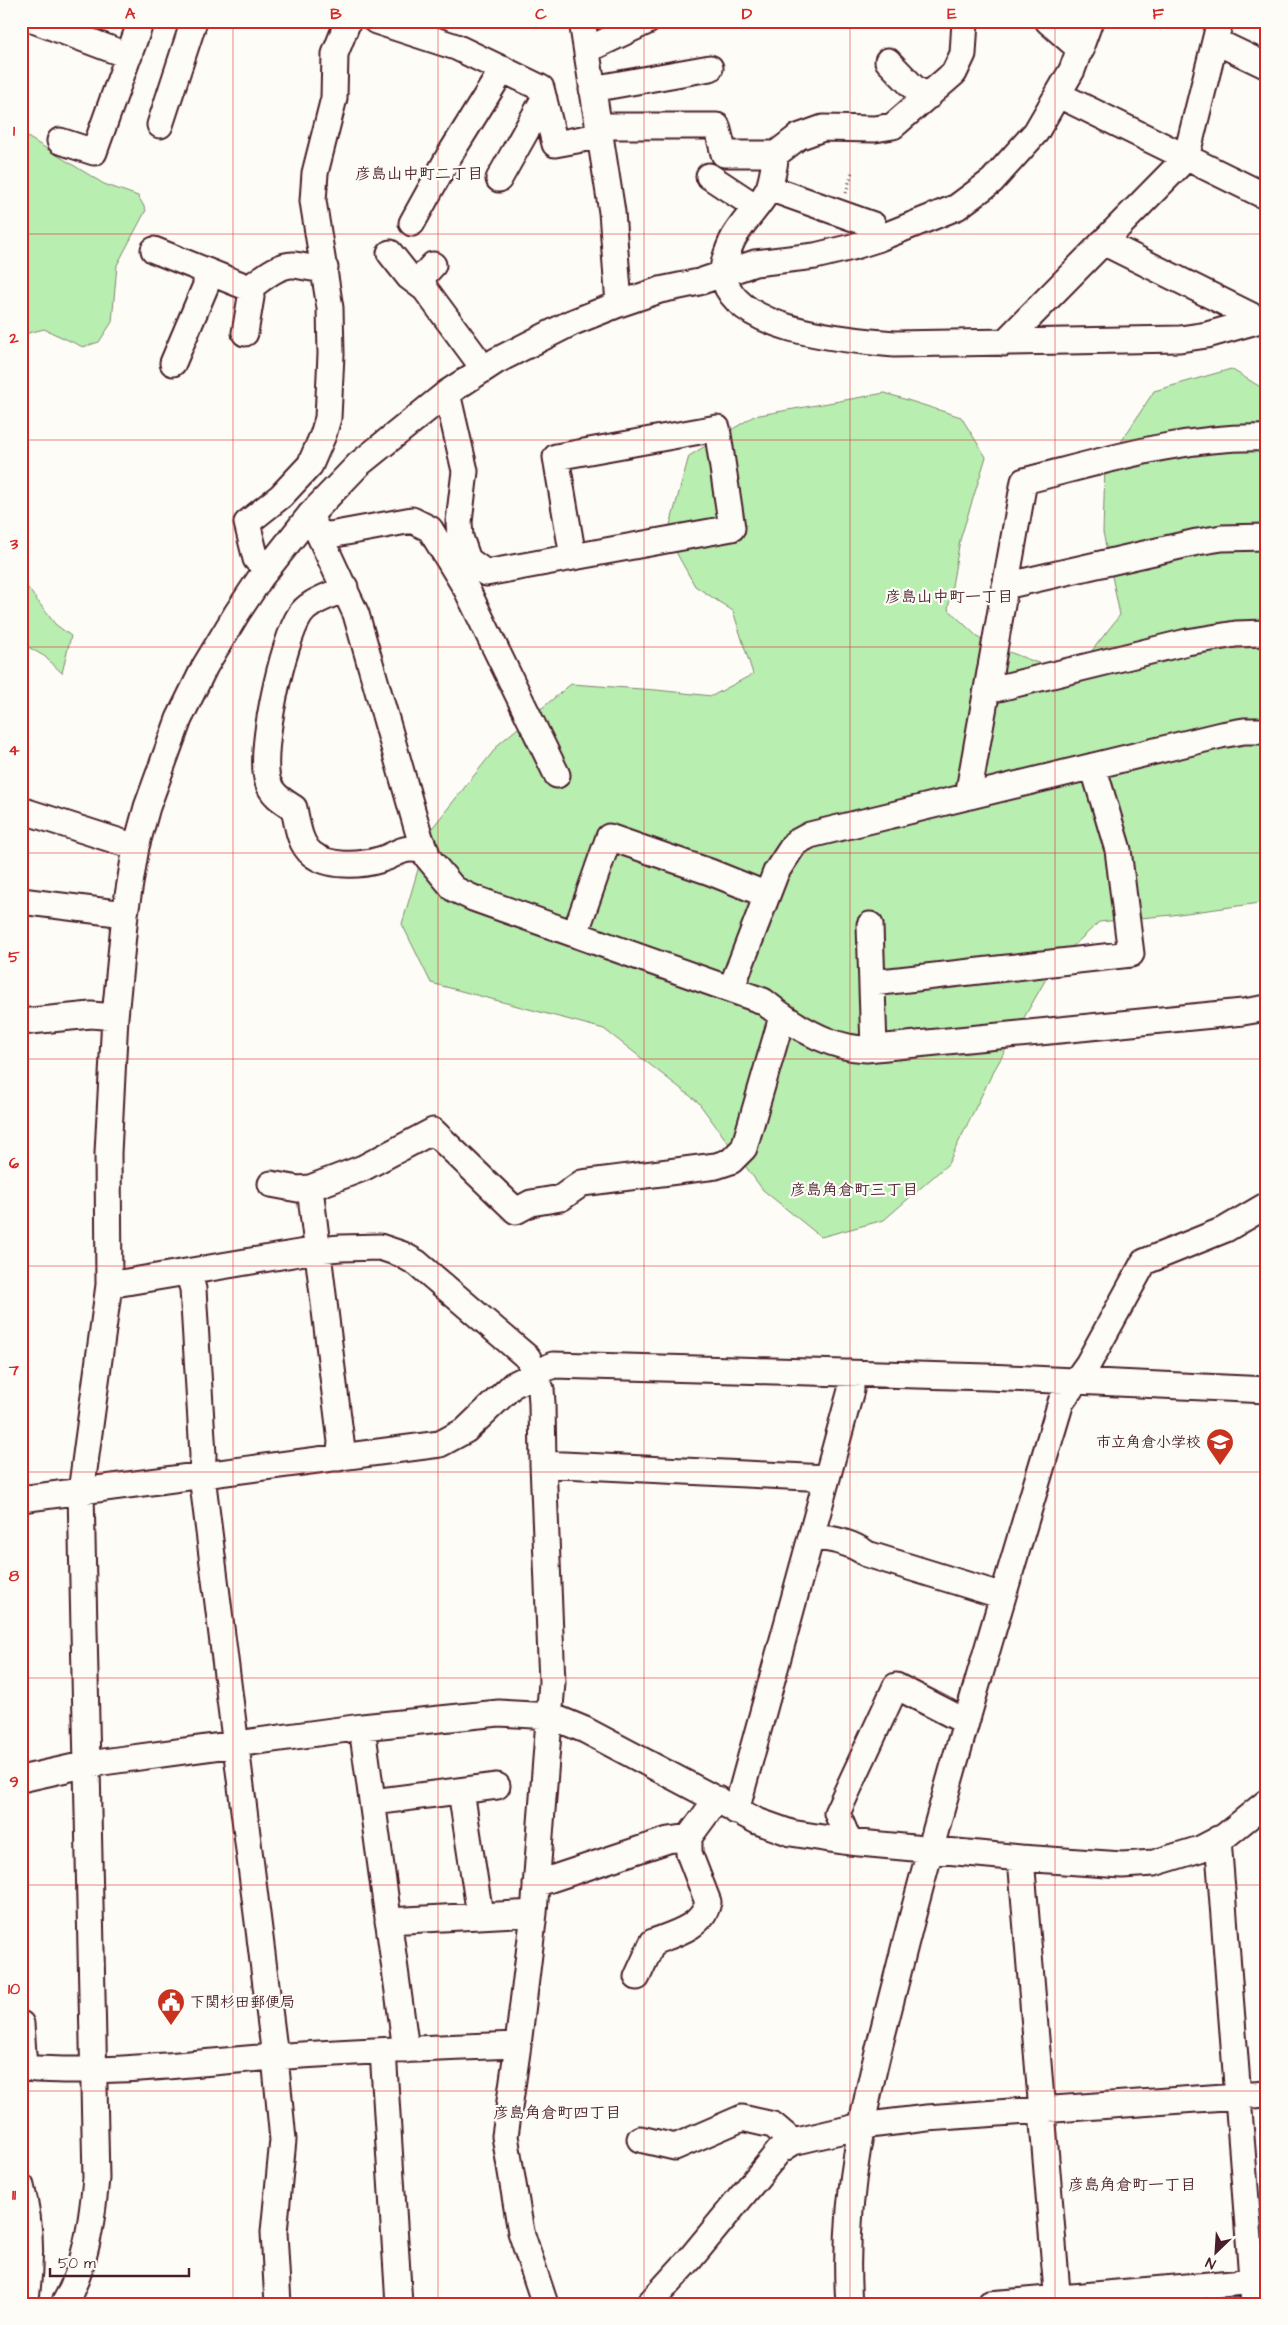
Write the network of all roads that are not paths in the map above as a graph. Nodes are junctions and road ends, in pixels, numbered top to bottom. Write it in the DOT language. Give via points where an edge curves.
graph roads {
  1 [pos="36,21"];
  2 [pos="141,21"];
  3 [pos="194,21"];
  4 [pos="348,21"];
  5 [pos="376,21"];
  6 [pos="582,21"];
  7 [pos="648,21"];
  8 [pos="965,21"];
  9 [pos="1048,21"];
  10 [pos="1090,21"];
  11 [pos="407,26"];
  12 [pos="1218,31"];
  13 [pos="587,50"];
  14 [pos="1081,50"];
  15 [pos="129,56"];
  16 [pos="888,62"];
  17 [pos="1267,66"];
  18 [pos="710,68"];
  19 [pos="503,69"];
  20 [pos="592,89"];
  21 [pos="929,96"];
  22 [pos="1059,96"];
  23 [pos="544,99"];
  24 [pos="160,125"];
  25 [pos="599,131"];
  26 [pos="60,141"];
  27 [pos="776,154"];
  28 [pos="1186,158"];
  29 [pos="709,176"];
  30 [pos="499,179"];
  31 [pos="762,197"];
  32 [pos="1267,198"];
  33 [pos="412,223"];
  34 [pos="873,225"];
  35 [pos="1103,242"];
  36 [pos="154,250"];
  37 [pos="390,253"];
  38 [pos="433,265"];
  39 [pos="325,268"];
  40 [pos="206,271"];
  41 [pos="723,274"];
  42 [pos="250,288"];
  43 [pos="425,289"];
  44 [pos="619,304"];
  45 [pos="1264,319"];
  46 [pos="246,333"];
  47 [pos="1004,343"];
  48 [pos="476,358"];
  49 [pos="173,362"];
  50 [pos="447,393"];
  51 [pos="1267,438"];
  52 [pos="315,525"];
  53 [pos="1267,538"];
  54 [pos="573,557"];
  55 [pos="256,559"];
  56 [pos="1005,586"];
  57 [pos="345,587"];
  58 [pos="1267,633"];
  59 [pos="987,691"];
  60 [pos="1267,731"];
  61 [pos="1093,766"];
  62 [pos="557,775"];
  63 [pos="968,796"];
  64 [pos="21,810"];
  65 [pos="136,847"];
  66 [pos="426,851"];
  67 [pos="767,895"];
  68 [pos="21,901"];
  69 [pos="125,914"];
  70 [pos="870,925"];
  71 [pos="575,934"];
  72 [pos="872,983"];
  73 [pos="731,989"];
  74 [pos="1267,1008"];
  75 [pos="115,1017"];
  76 [pos="782,1017"];
  77 [pos="21,1022"];
  78 [pos="874,1048"];
  79 [pos="271,1184"];
  80 [pos="310,1188"];
  81 [pos="1267,1205"];
  82 [pos="317,1250"];
  83 [pos="188,1272"];
  84 [pos="109,1285"];
  85 [pos="535,1373"];
  86 [pos="850,1373"];
  87 [pos="1074,1382"];
  88 [pos="1267,1390"];
  89 [pos="339,1458"];
  90 [pos="543,1464"];
  91 [pos="202,1476"];
  92 [pos="827,1478"];
  93 [pos="81,1492"];
  94 [pos="21,1500"];
  95 [pos="812,1537"];
  96 [pos="1003,1596"];
  97 [pos="551,1716"];
  98 [pos="966,1722"];
  99 [pos="362,1727"];
  100 [pos="236,1743"];
  101 [pos="88,1764"];
  102 [pos="21,1779"];
  103 [pos="498,1786"];
  104 [pos="461,1791"];
  105 [pos="373,1802"];
  106 [pos="1267,1802"];
  107 [pos="726,1805"];
  108 [pos="689,1838"];
  109 [pos="1218,1839"];
  110 [pos="849,1842"];
  111 [pos="930,1851"];
  112 [pos="1021,1858"];
  113 [pos="536,1884"];
  114 [pos="534,1913"];
  115 [pos="480,1915"];
  116 [pos="388,1921"];
  117 [pos="637,1977"];
  118 [pos="21,2024"];
  119 [pos="518,2045"];
  120 [pos="394,2050"];
  121 [pos="275,2057"];
  122 [pos="94,2071"];
  123 [pos="1267,2094"];
  124 [pos="1237,2096"];
  125 [pos="1043,2111"];
  126 [pos="861,2126"];
  127 [pos="640,2139"];
  128 [pos="793,2142"];
  129 [pos="21,2186"];
  130 [pos="1258,2289"];
  131 [pos="1058,2301"];
  132 [pos="25,2304"];
  133 [pos="64,2304"];
  134 [pos="278,2304"];
  135 [pos="399,2304"];
  136 [pos="544,2304"];
  137 [pos="649,2304"];
  138 [pos="849,2304"];
  139 [pos="990,2304"];
  1 -- 15 [label="street"];
  2 -- 15 [label="street"];
  3 -- 24 [label="street"];
  4 -- 39 [label="street" via="335,54 332,113 315,173 314,217"];
  5 -- 11 [label="street"];
  6 -- 13 [label="street"];
  7 -- 13 [label="street"];
  8 -- 21 [label="street" via="959,65 947,81"];
  9 -- 14 [label="street"];
  10 -- 14 [label="street"];
  11 -- 19 [label="street"];
  12 -- 17 [label="street"];
  12 -- 28 [label="street"];
  13 -- 20 [label="street"];
  14 -- 22 [label="street"];
  15 -- 26 [label="street" via="94,152"];
  16 -- 21 [label="street" via="915,89"];
  18 -- 20 [label="street"];
  19 -- 23 [label="street" via="542,88"];
  19 -- 33 [label="street"];
  20 -- 25 [label="street"];
  21 -- 27 [label="street" via="893,126 823,128 798,137"];
  22 -- 28 [label="street"];
  22 -- 41 [label="street" via="1036,132 1013,158 992,180 957,207 852,247 815,256 755,263"];
  23 -- 25 [label="street" via="555,144"];
  23 -- 30 [label="street"];
  25 -- 27 [label="street" via="717,126 724,154"];
  25 -- 44 [label="street" via="612,212"];
  27 -- 31 [label="street"];
  28 -- 32 [label="street"];
  28 -- 35 [label="street"];
  29 -- 31 [label="street"];
  31 -- 34 [label="street"];
  31 -- 41 [label="street" via="733,239"];
  35 -- 45 [label="street"];
  35 -- 47 [label="street"];
  36 -- 40 [label="street"];
  37 -- 43 [label="street" via="409,277"];
  38 -- 43 [label="street" via="422,278"];
  39 -- 42 [label="street" via="286,266 271,272"];
  39 -- 55 [label="street" via="331,332 328,418 310,465 281,496 247,524"];
  40 -- 42 [label="street"];
  40 -- 49 [label="street" via="206,285"];
  41 -- 44 [label="street"];
  41 -- 47 [label="street" via="734,298 748,309 770,321 798,330 847,340 894,344"];
  42 -- 46 [label="street"];
  43 -- 48 [label="street"];
  44 -- 50 [label="street" via="571,323 504,357"];
  45 -- 47 [label="street" via="1180,339"];
  50 -- 52 [label="street" via="359,464"];
  50 -- 54 [label="street" via="465,471 459,522 468,560 486,573"];
  51 -- 56 [label="street" via="1211,440 1165,447 1024,481"];
  52 -- 57 [label="street"];
  52 -- 62 [label="street" via="330,535 412,520 430,529 467,590"];
  52 -- 65 [label="street" via="261,577 205,666 179,719 152,791"];
  53 -- 56 [label="street" via="1222,538 1197,542"];
  54 -- 54 [label="street" via="732,528 717,428 556,457"];
  56 -- 59 [label="street"];
  57 -- 66 [label="street" via="356,614"];
  57 -- 66 [label="street" via="304,610 290,636 270,720 267,781 279,798 294,808 303,841 312,854 321,858 364,864 409,848"];
  58 -- 59 [label="street" via="1236,634 1188,642"];
  59 -- 63 [label="street"];
  60 -- 61 [label="street" via="1221,735"];
  61 -- 63 [label="street"];
  61 -- 72 [label="street" via="1118,850 1131,954"];
  63 -- 67 [label="street" via="810,835 795,843 785,856"];
  64 -- 65 [label="street"];
  65 -- 69 [label="street"];
  66 -- 71 [label="street" via="428,858 454,889"];
  67 -- 71 [label="street" via="609,837"];
  67 -- 73 [label="street"];
  68 -- 69 [label="street"];
  69 -- 75 [label="street"];
  70 -- 72 [label="street"];
  71 -- 73 [label="street"];
  72 -- 78 [label="street"];
  73 -- 76 [label="street" via="763,1001"];
  74 -- 78 [label="street"];
  75 -- 77 [label="street" via="91,1015"];
  75 -- 84 [label="street" via="108,1153"];
  76 -- 78 [label="street" via="849,1049"];
  76 -- 80 [label="street" via="744,1148 731,1161 716,1166 582,1184 560,1198 531,1202 516,1211 433,1131 363,1168"];
  79 -- 80 [label="street"];
  80 -- 82 [label="street"];
  81 -- 87 [label="street" via="1226,1229 1144,1262 1088,1364"];
  82 -- 83 [label="street"];
  82 -- 85 [label="street" via="374,1247 400,1254 417,1263 528,1358"];
  82 -- 89 [label="street" via="341,1442"];
  83 -- 84 [label="street"];
  83 -- 91 [label="street" via="193,1289"];
  84 -- 93 [label="street"];
  85 -- 86 [label="street" via="553,1365 578,1364"];
  85 -- 89 [label="street" via="513,1385 466,1430 440,1444"];
  85 -- 90 [label="street" via="542,1403"];
  86 -- 87 [label="street"];
  86 -- 92 [label="street" via="851,1390"];
  87 -- 88 [label="street"];
  87 -- 96 [label="street" via="1061,1402"];
  89 -- 91 [label="street"];
  90 -- 92 [label="street"];
  90 -- 97 [label="street"];
  91 -- 93 [label="street"];
  91 -- 100 [label="street"];
  92 -- 95 [label="street"];
  93 -- 94 [label="street"];
  93 -- 101 [label="street"];
  95 -- 96 [label="street" via="857,1546 867,1554"];
  95 -- 107 [label="street"];
  96 -- 98 [label="street"];
  97 -- 99 [label="street" via="499,1713"];
  97 -- 107 [label="street" via="585,1730"];
  97 -- 113 [label="street"];
  98 -- 110 [label="street" via="896,1686 837,1813"];
  98 -- 111 [label="street"];
  99 -- 100 [label="street"];
  99 -- 105 [label="street"];
  100 -- 101 [label="street"];
  100 -- 121 [label="street"];
  101 -- 102 [label="street"];
  101 -- 122 [label="street"];
  103 -- 104 [label="street"];
  104 -- 105 [label="street"];
  104 -- 115 [label="street"];
  105 -- 116 [label="street"];
  106 -- 109 [label="street"];
  107 -- 108 [label="street"];
  107 -- 110 [label="street" via="791,1833"];
  108 -- 113 [label="street" via="668,1840"];
  108 -- 117 [label="street" via="689,1853 708,1902 706,1910 699,1921 653,1942"];
  109 -- 112 [label="street" via="1200,1849 1154,1863 1122,1865"];
  109 -- 124 [label="street"];
  110 -- 111 [label="street"];
  111 -- 112 [label="street"];
  111 -- 126 [label="street"];
  112 -- 125 [label="street"];
  113 -- 114 [label="street"];
  114 -- 115 [label="street"];
  114 -- 119 [label="street"];
  115 -- 116 [label="street"];
  116 -- 120 [label="street"];
  118 -- 122 [label="street" via="24,2068"];
  119 -- 120 [label="street"];
  119 -- 136 [label="street" via="505,2136 521,2232"];
  120 -- 121 [label="street"];
  120 -- 135 [label="street"];
  121 -- 122 [label="street"];
  121 -- 134 [label="street" via="283,2140 274,2232"];
  122 -- 133 [label="street" via="96,2178 93,2212 80,2268"];
  123 -- 124 [label="street"];
  124 -- 125 [label="street"];
  124 -- 130 [label="street"];
  125 -- 126 [label="street" via="926,2118"];
  125 -- 131 [label="street"];
  126 -- 128 [label="street"];
  126 -- 138 [label="street" via="850,2197"];
  127 -- 128 [label="street" via="675,2147 742,2118 773,2124"];
  128 -- 137 [label="street" via="779,2151"];
  129 -- 132 [label="street" via="29,2215 31,2248"];
  130 -- 131 [label="street"];
  131 -- 139 [label="street"];
}
